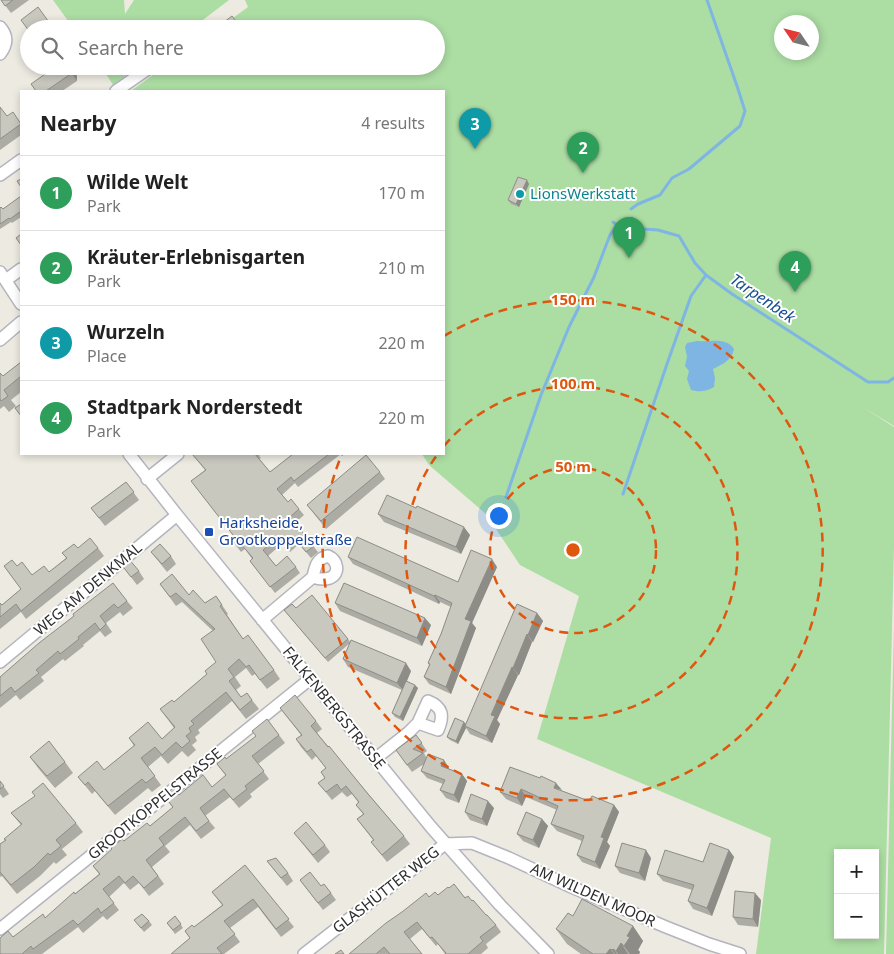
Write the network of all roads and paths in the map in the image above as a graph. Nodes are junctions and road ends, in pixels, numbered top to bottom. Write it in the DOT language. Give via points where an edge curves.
graph roads {
  1 [pos="0,27"];
  2 [pos="0,54"];
  3 [pos="139,75"];
  4 [pos="117,90"];
  5 [pos="20,161"];
  6 [pos="0,175"];
  7 [pos="20,270"];
  8 [pos="3,276"];
  9 [pos="20,302"];
  10 [pos="20,323"];
  11 [pos="0,340"];
  12 [pos="130,455"];
  13 [pos="177,455"];
  14 [pos="147,478"];
  15 [pos="177,515"];
  16 [pos="313,577"];
  17 [pos="262,620"];
  18 [pos="0,662"];
  19 [pos="310,679"];
  20 [pos="418,722"];
  21 [pos="375,758"];
  22 [pos="445,844"];
  23 [pos="0,930"];
  24 [pos="304,954"];
  25 [pos="548,954"];
  26 [pos="740,954"];
  1 -- 2 [label="street" via="6,42"];
  3 -- 4 [label="street"];
  5 -- 6 [label="street"];
  7 -- 8 [label="street"];
  8 -- 9 [label="street"];
  10 -- 11 [label="street"];
  12 -- 14 [label="street, FALKENBERGSTRASSE"];
  13 -- 14 [label="street"];
  14 -- 15 [label="street, FALKENBERGSTRASSE"];
  15 -- 17 [label="street, FALKENBERGSTRASSE"];
  15 -- 18 [label="street, WEG AM DENKMAL"];
  16 -- 17 [label="street"];
  17 -- 19 [label="street, FALKENBERGSTRASSE"];
  19 -- 21 [label="street, FALKENBERGSTRASSE"];
  19 -- 23 [label="street, GROOTKOPPELSTRASSE"];
  20 -- 21 [label="street"];
  21 -- 22 [label="street, FALKENBERGSTRASSE"];
  22 -- 24 [label="street, GLASHÜTTER WEG"];
  22 -- 25 [label="street, FALKENBERGSTRASSE"];
  22 -- 26 [label="street, AM WILDEN MOOR" via="472,844 666,927"];
}
